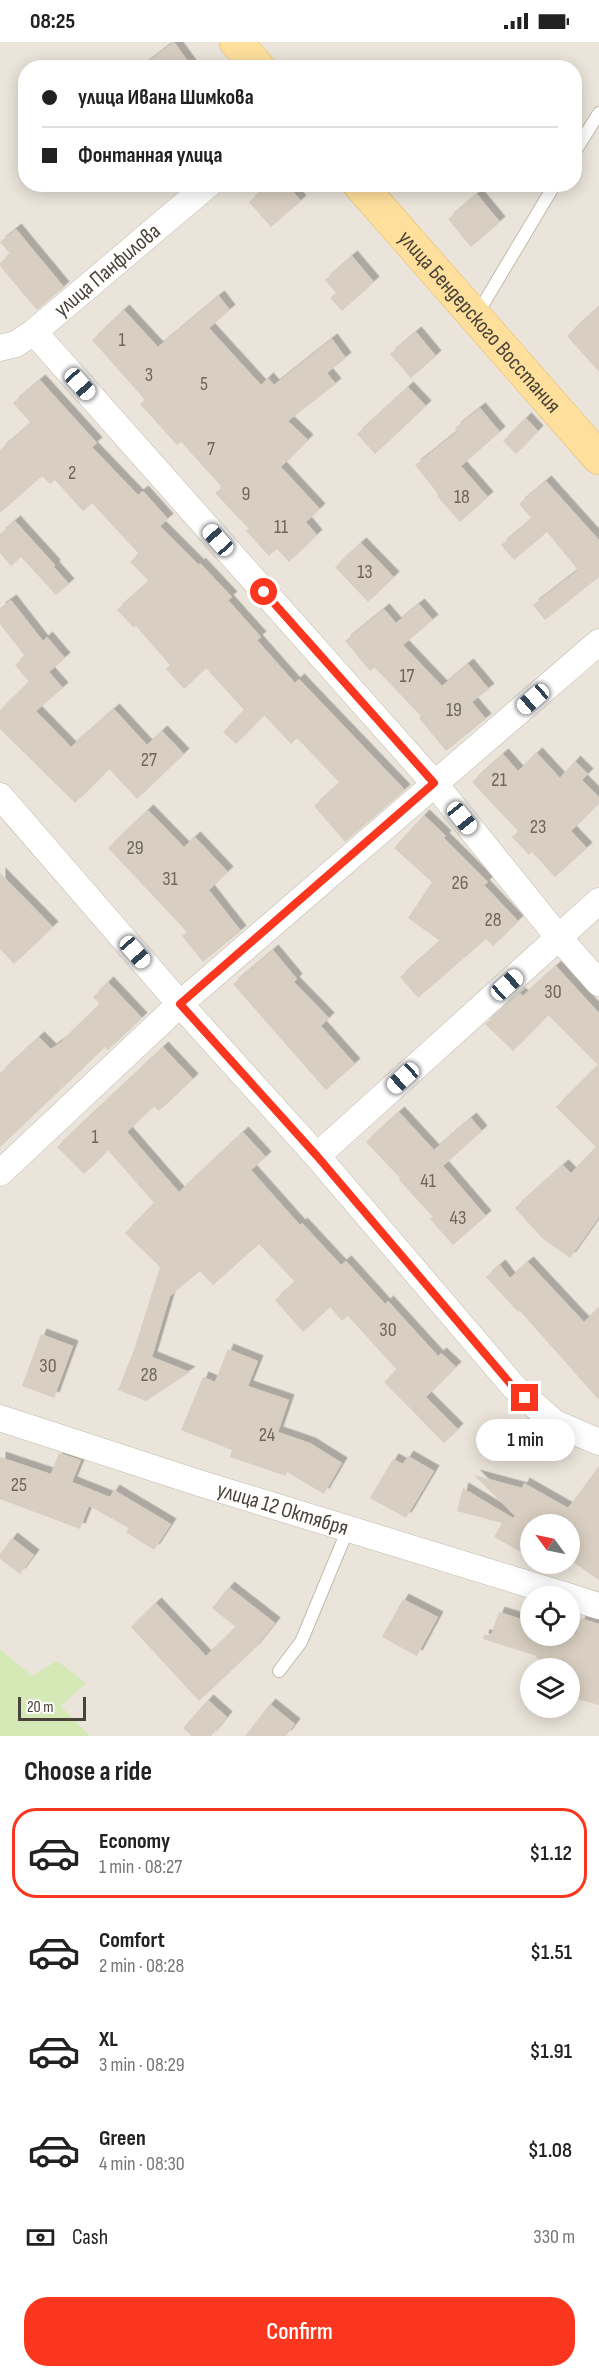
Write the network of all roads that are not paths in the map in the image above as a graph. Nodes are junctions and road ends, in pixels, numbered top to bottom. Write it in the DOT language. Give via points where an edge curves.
graph roads {
  1 [pos="236,42"];
  2 [pos="252,60"];
  3 [pos="599,113"];
  4 [pos="582,140"];
  5 [pos="200,192"];
  6 [pos="366,192"];
  7 [pos="550,192"];
  8 [pos="476,317"];
  9 [pos="34,332"];
  10 [pos="0,348"];
  11 [pos="599,458"];
  12 [pos="599,642"];
  13 [pos="434,783"];
  14 [pos="0,796"];
  15 [pos="599,902"];
  16 [pos="559,938"];
  17 [pos="599,983"];
  18 [pos="180,1004"];
  19 [pos="317,1156"];
  20 [pos="0,1173"];
  21 [pos="0,1418"];
  22 [pos="599,1442"];
  23 [pos="348,1529"];
  24 [pos="532,1586"];
  25 [pos="580,1600"];
  26 [pos="599,1606"];
  27 [pos="279,1671"];
  1 -- 2 [label="main road"];
  3 -- 4 [label="lane"];
  5 -- 9 [label="street, улица Панфилова"];
  6 -- 8 [label="main road, улица Бендерского Восстания"];
  7 -- 8 [label="lane"];
  8 -- 11 [label="main road, улица Бендерского Восстания"];
  9 -- 10 [label="street, улица Панфилова" via="16,344"];
  9 -- 13 [label="street"];
  12 -- 13 [label="street"];
  13 -- 16 [label="street"];
  13 -- 18 [label="street"];
  14 -- 18 [label="street"];
  15 -- 16 [label="street"];
  16 -- 17 [label="street"];
  16 -- 19 [label="street"];
  18 -- 19 [label="street"];
  18 -- 20 [label="street"];
  19 -- 22 [label="street" via="514,1388 555,1423"];
  21 -- 23 [label="street, улица 12 Октября"];
  23 -- 24 [label="street, улица 12 Октября"];
  23 -- 27 [label="lane" via="301,1642"];
  25 -- 26 [label="street, улица 12 Октября"];
}
